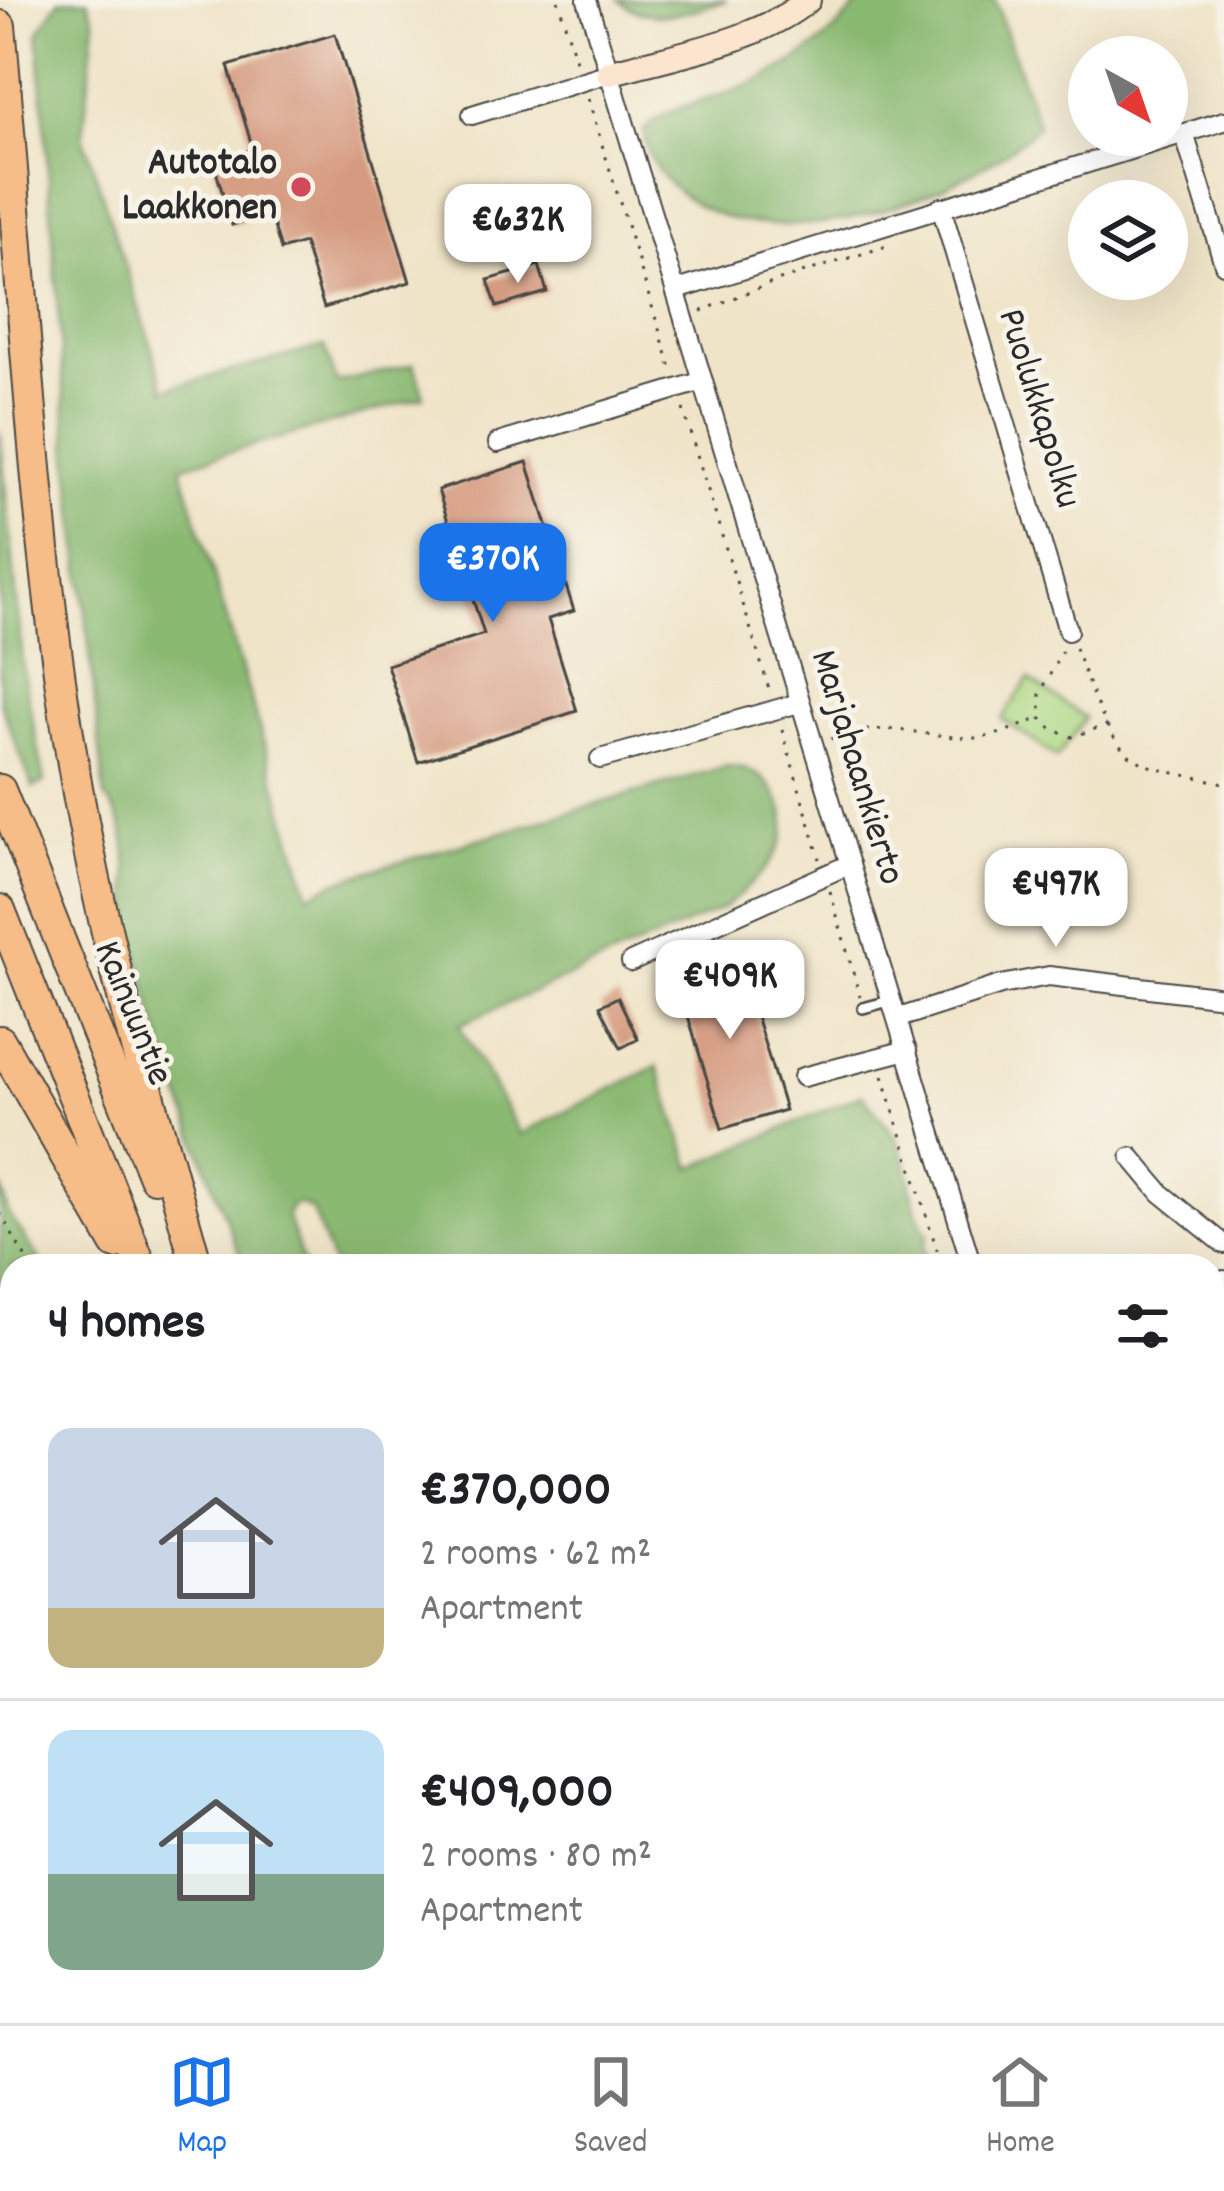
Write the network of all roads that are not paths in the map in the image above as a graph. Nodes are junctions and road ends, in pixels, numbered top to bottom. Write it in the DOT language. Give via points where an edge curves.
graph roads {
  1 [pos="587,0"];
  2 [pos="808,0"];
  3 [pos="0,26"];
  4 [pos="609,73"];
  5 [pos="472,115"];
  6 [pos="1224,121"];
  7 [pos="1188,132"];
  8 [pos="1188,146"];
  9 [pos="1108,156"];
  10 [pos="941,207"];
  11 [pos="1224,264"];
  12 [pos="677,290"];
  13 [pos="703,381"];
  14 [pos="498,442"];
  15 [pos="1068,631"];
  16 [pos="799,704"];
  17 [pos="600,759"];
  18 [pos="0,790"];
  19 [pos="850,864"];
  20 [pos="0,910"];
  21 [pos="631,962"];
  22 [pos="1224,997"];
  23 [pos="863,1008"];
  24 [pos="896,1009"];
  25 [pos="0,1041"];
  26 [pos="908,1050"];
  27 [pos="803,1077"];
  28 [pos="1131,1157"];
  29 [pos="1224,1244"];
  30 [pos="122,1254"];
  31 [pos="136,1254"];
  32 [pos="189,1254"];
  33 [pos="191,1254"];
  34 [pos="968,1254"];
  1 -- 4 [label="street, Marjahaankierto"];
  2 -- 4 [label="main road" via="748,33"];
  3 -- 33 [label="highway" via="19,284 73,767 114,966"];
  4 -- 5 [label="street"];
  4 -- 12 [label="street, Marjahaankierto"];
  6 -- 7 [label="street"];
  8 -- 11 [label="street"];
  9 -- 10 [label="street"];
  10 -- 12 [label="street"];
  10 -- 15 [label="street, Puolukkapolku"];
  12 -- 13 [label="street, Marjahaankierto"];
  13 -- 14 [label="street"];
  13 -- 16 [label="street, Marjahaankierto"];
  16 -- 17 [label="street"];
  16 -- 19 [label="street, Marjahaankierto"];
  18 -- 32 [label="highway, Kainuuntie"];
  19 -- 21 [label="street"];
  19 -- 24 [label="street, Marjahaankierto"];
  20 -- 31 [label="highway"];
  22 -- 24 [label="street" via="1049,976"];
  23 -- 24 [label="lane"];
  24 -- 26 [label="street, Marjahaankierto"];
  25 -- 30 [label="highway"];
  26 -- 27 [label="street"];
  26 -- 34 [label="street, Marjahaankierto"];
  28 -- 29 [label="street"];
}
